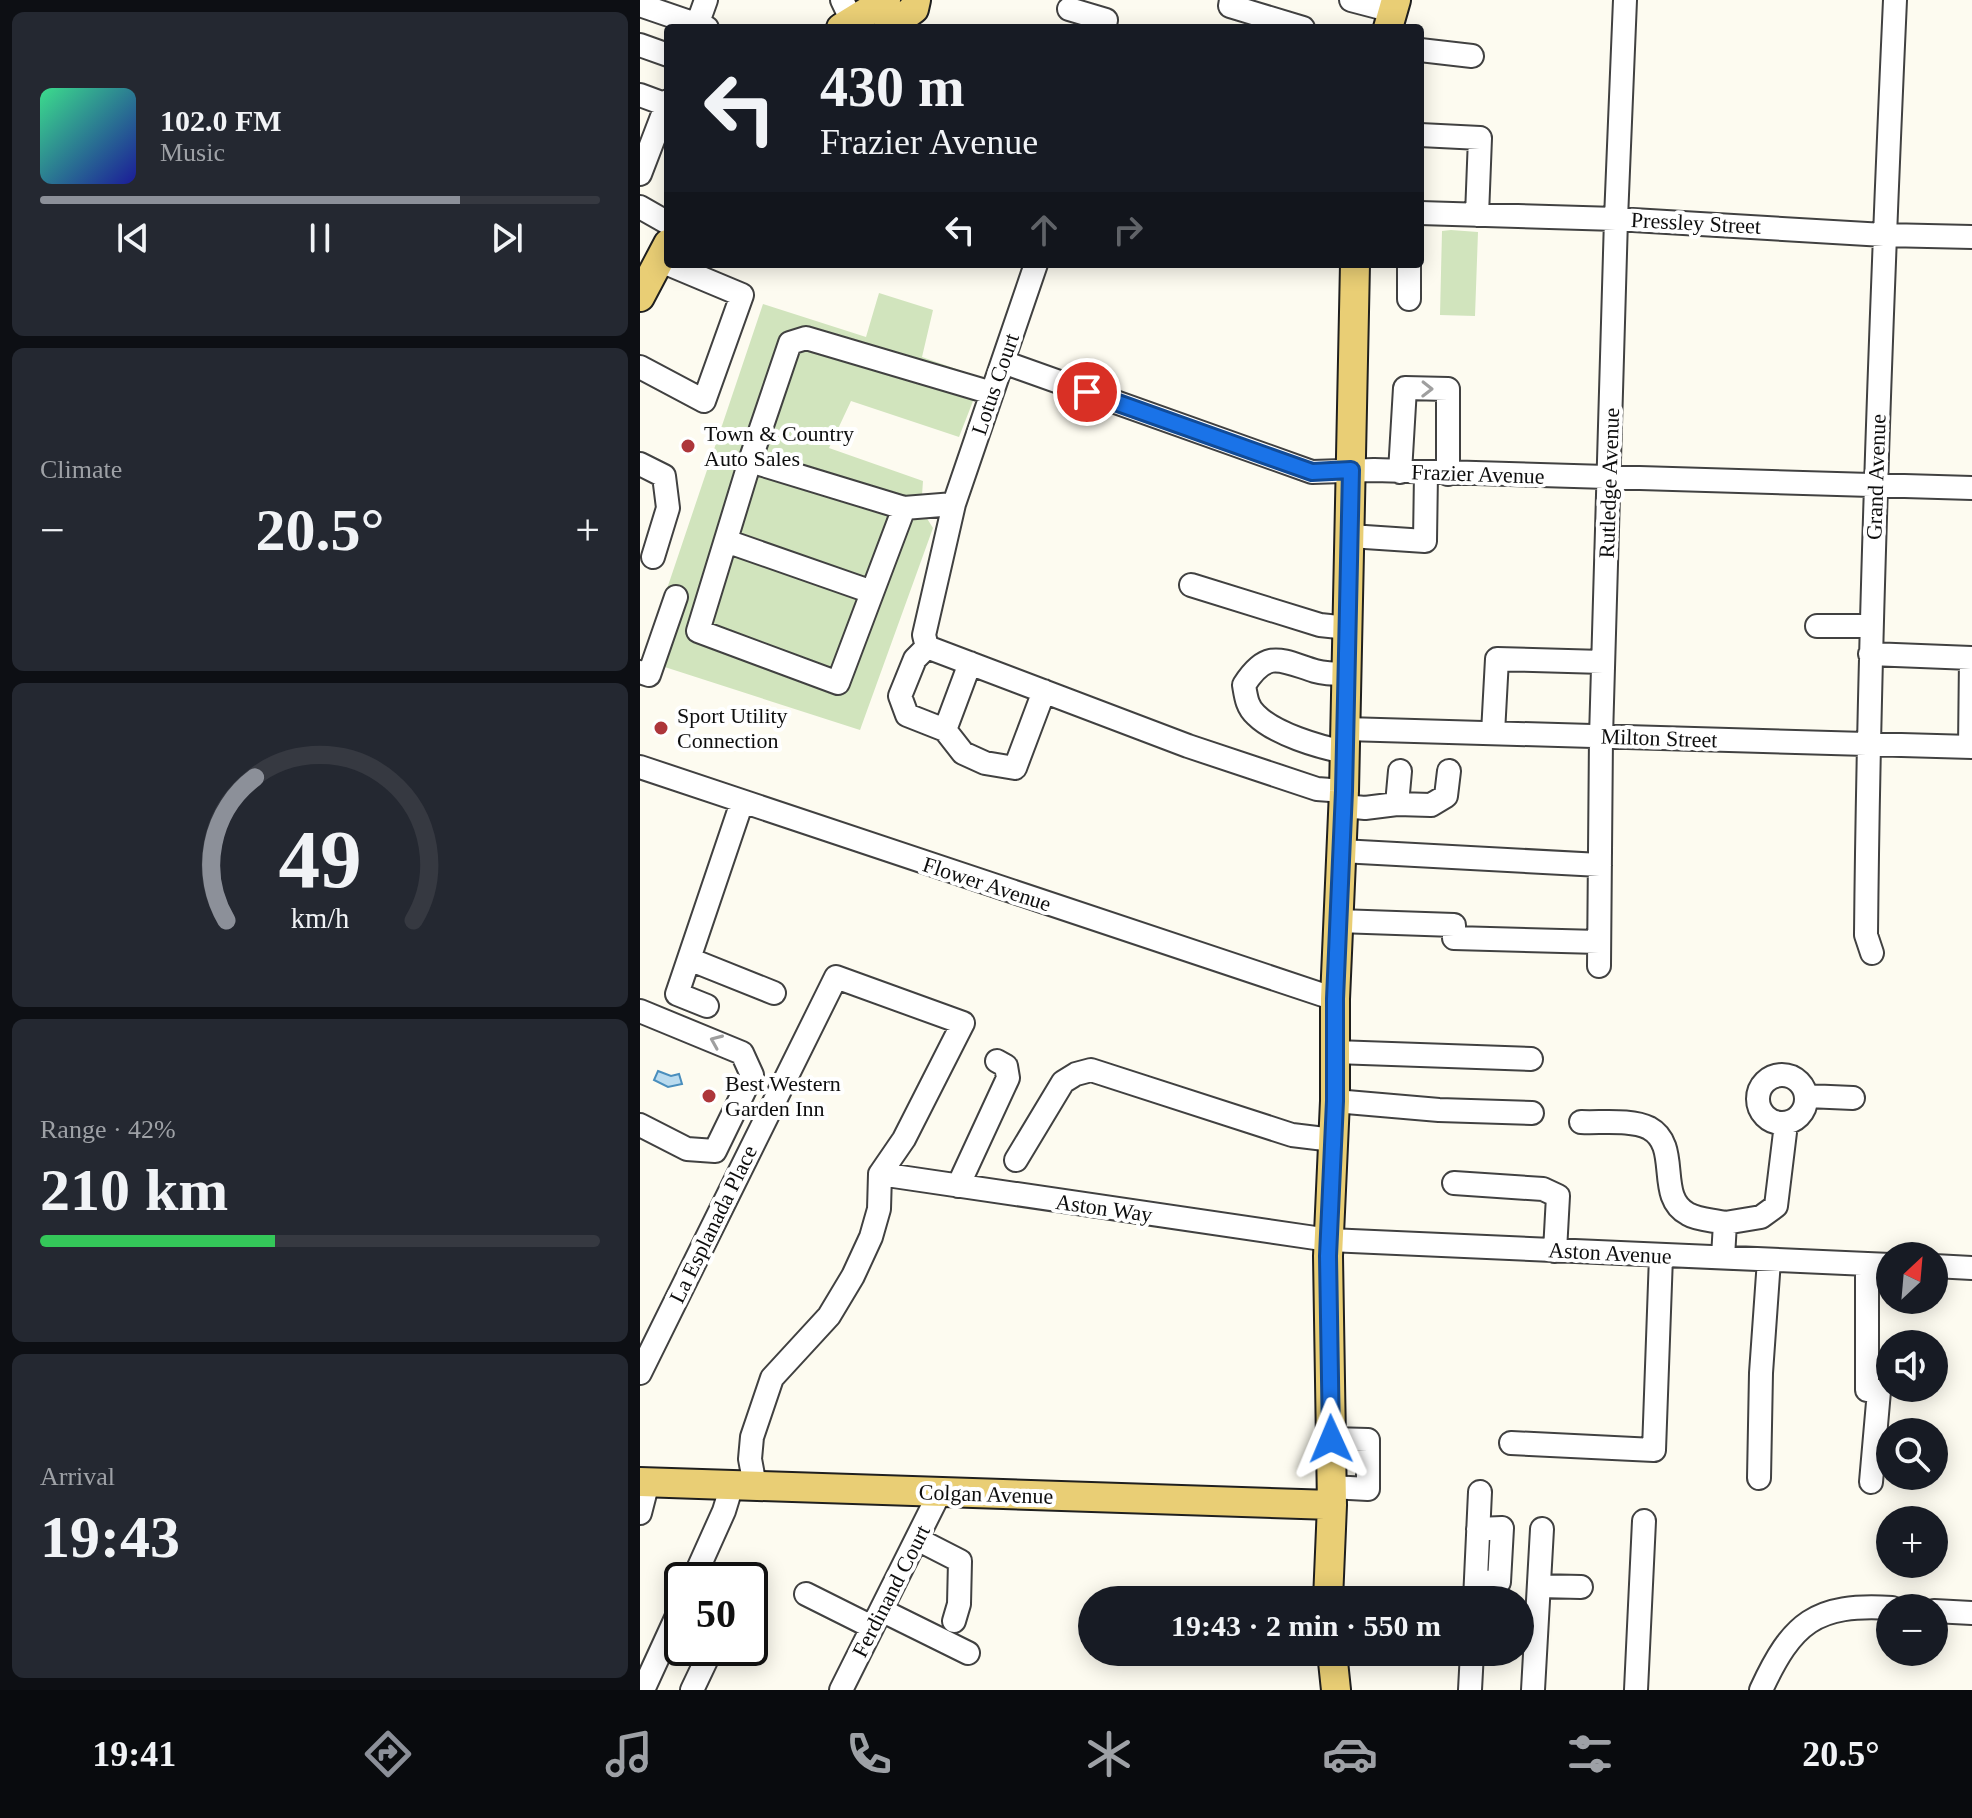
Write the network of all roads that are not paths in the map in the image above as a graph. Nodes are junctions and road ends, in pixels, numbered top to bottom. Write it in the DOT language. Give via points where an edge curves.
graph roads {
  1 [pos="706,0"];
  2 [pos="886,0"];
  3 [pos="916,0"];
  4 [pos="1231,0"];
  5 [pos="1351,0"];
  6 [pos="1625,0"];
  7 [pos="1895,0"];
  8 [pos="640,5"];
  9 [pos="1069,9"];
  10 [pos="1392,13"];
  11 [pos="845,16"];
  12 [pos="692,24"];
  13 [pos="701,24"];
  14 [pos="893,24"];
  15 [pos="1105,24"];
  16 [pos="1290,24"];
  17 [pos="640,45"];
  18 [pos="1424,50"];
  19 [pos="664,54"];
  20 [pos="1472,56"];
  21 [pos="640,95"];
  22 [pos="664,102"];
  23 [pos="664,107"];
  24 [pos="648,130"];
  25 [pos="1424,135"];
  26 [pos="642,165"];
  27 [pos="640,207"];
  28 [pos="1424,213"];
  29 [pos="1477,215"];
  30 [pos="1616,219"];
  31 [pos="664,221"];
  32 [pos="1884,235"];
  33 [pos="1972,237"];
  34 [pos="664,261"];
  35 [pos="687,268"];
  36 [pos="1035,268"];
  37 [pos="1355,268"];
  38 [pos="1409,268"];
  39 [pos="640,297"];
  40 [pos="1409,299"];
  41 [pos="1003,362"];
  42 [pos="640,367"];
  43 [pos="992,393"];
  44 [pos="750,461"];
  45 [pos="640,464"];
  46 [pos="1351,470"];
  47 [pos="1400,472"];
  48 [pos="1437,474"];
  49 [pos="1610,477"];
  50 [pos="1876,485"];
  51 [pos="1972,488"];
  52 [pos="954,504"];
  53 [pos="904,508"];
  54 [pos="1350,536"];
  55 [pos="726,541"];
  56 [pos="653,557"];
  57 [pos="1191,585"];
  58 [pos="872,592"];
  59 [pos="676,597"];
  60 [pos="1817,626"];
  61 [pos="1871,626"];
  62 [pos="1348,628"];
  63 [pos="927,647"];
  64 [pos="1870,654"];
  65 [pos="1603,662"];
  66 [pos="970,663"];
  67 [pos="640,672"];
  68 [pos="1347,674"];
  69 [pos="1044,691"];
  70 [pos="945,730"];
  71 [pos="1493,733"];
  72 [pos="1601,737"];
  73 [pos="1345,741"];
  74 [pos="1868,744"];
  75 [pos="1971,747"];
  76 [pos="640,767"];
  77 [pos="1400,771"];
  78 [pos="1449,771"];
  79 [pos="1344,799"];
  80 [pos="742,802"];
  81 [pos="1397,804"];
  82 [pos="1341,851"];
  83 [pos="1600,865"];
  84 [pos="1338,921"];
  85 [pos="1599,942"];
  86 [pos="1872,953"];
  87 [pos="689,959"];
  88 [pos="1599,966"];
  89 [pos="774,993"];
  90 [pos="1335,999"];
  91 [pos="707,1006"];
  92 [pos="640,1011"];
  93 [pos="1335,1052"];
  94 [pos="1531,1059"];
  95 [pos="997,1061"];
  96 [pos="1807,1096"];
  97 [pos="1853,1098"];
  98 [pos="1335,1101"];
  99 [pos="1532,1113"];
  100 [pos="1581,1122"];
  101 [pos="1786,1124"];
  102 [pos="640,1125"];
  103 [pos="1333,1140"];
  104 [pos="1016,1160"];
  105 [pos="880,1174"];
  106 [pos="1454,1183"];
  107 [pos="958,1186"];
  108 [pos="1725,1223"];
  109 [pos="1329,1240"];
  110 [pos="1555,1251"];
  111 [pos="1661,1256"];
  112 [pos="1723,1257"];
  113 [pos="1769,1260"];
  114 [pos="1867,1264"];
  115 [pos="1876,1264"];
  116 [pos="1948,1267"];
  117 [pos="1972,1268"];
  118 [pos="640,1373"];
  119 [pos="1511,1443"];
  120 [pos="1759,1478"];
  121 [pos="644,1482"];
  122 [pos="1871,1482"];
  123 [pos="743,1486"];
  124 [pos="940,1492"];
  125 [pos="1480,1492"];
  126 [pos="1331,1496"];
  127 [pos="640,1513"];
  128 [pos="1644,1521"];
  129 [pos="1542,1529"];
  130 [pos="917,1539"];
  131 [pos="701,1562"];
  132 [pos="1328,1586"];
  133 [pos="1488,1586"];
  134 [pos="1539,1586"];
  135 [pos="1581,1587"];
  136 [pos="806,1594"];
  137 [pos="1876,1609"];
  138 [pos="1948,1612"];
  139 [pos="1972,1613"];
  140 [pos="877,1619"];
  141 [pos="954,1621"];
  142 [pos="664,1644"];
  143 [pos="968,1653"];
  144 [pos="703,1666"];
  145 [pos="1333,1666"];
  146 [pos="1471,1666"];
  147 [pos="643,1690"];
  148 [pos="692,1690"];
  149 [pos="841,1690"];
  150 [pos="1336,1690"];
  151 [pos="1470,1690"];
  152 [pos="1533,1690"];
  153 [pos="1636,1690"];
  154 [pos="1761,1690"];
  1 -- 13 [label="street"];
  2 -- 11 [label="main road"];
  3 -- 14 [label="main road" via="914,9"];
  4 -- 16 [label="street" via="1230,6"];
  5 -- 10 [label="street"];
  6 -- 30 [label="street, Rutledge Avenue"];
  7 -- 32 [label="street, Grand Avenue"];
  8 -- 12 [label="street"];
  9 -- 15 [label="street" via="1106,20"];
  17 -- 19 [label="street"];
  18 -- 20 [label="street"];
  21 -- 22 [label="street"];
  23 -- 24 [label="street"];
  24 -- 26 [label="street"];
  25 -- 29 [label="street" via="1480,138"];
  27 -- 31 [label="street"];
  28 -- 29 [label="street, Pressley Street"];
  29 -- 30 [label="street, Pressley Street"];
  30 -- 32 [label="street, Pressley Street"];
  30 -- 49 [label="street, Rutledge Avenue"];
  32 -- 33 [label="street, Pressley Street"];
  32 -- 50 [label="street, Grand Avenue"];
  34 -- 39 [label="main road"];
  35 -- 42 [label="street" via="742,295 704,401"];
  36 -- 41 [label="street, Lotus Court"];
  37 -- 46 [label="main road"];
  38 -- 40 [label="street"];
  41 -- 43 [label="street, Lotus Court"];
  41 -- 46 [label="street, Frazier Avenue" via="1312,472"];
  43 -- 44 [label="street" via="806,338 790,343"];
  43 -- 52 [label="street, Lotus Court"];
  44 -- 53 [label="street"];
  44 -- 55 [label="street"];
  45 -- 56 [label="street" via="664,476 668,508"];
  46 -- 47 [label="street, Frazier Avenue"];
  46 -- 54 [label="main road"];
  47 -- 48 [label="street, Frazier Avenue"];
  47 -- 48 [label="street, one-way" via="1405,388 1448,389"];
  48 -- 49 [label="street, Frazier Avenue"];
  48 -- 54 [label="street" via="1425,541"];
  49 -- 50 [label="street, Frazier Avenue"];
  49 -- 65 [label="street, Rutledge Avenue"];
  50 -- 51 [label="street, Frazier Avenue"];
  50 -- 61 [label="street, Grand Avenue"];
  52 -- 53 [label="street"];
  52 -- 63 [label="street, Lotus Court" via="924,635"];
  53 -- 58 [label="street"];
  54 -- 62 [label="main road"];
  55 -- 58 [label="street"];
  55 -- 58 [label="street" via="698,631 838,683"];
  57 -- 62 [label="street" via="1320,625"];
  59 -- 67 [label="street" via="649,675"];
  60 -- 61 [label="street"];
  61 -- 64 [label="street, Grand Avenue"];
  62 -- 68 [label="main road"];
  63 -- 66 [label="street"];
  63 -- 70 [label="street" via="915,659 900,696 907,715"];
  64 -- 74 [label="street, Grand Avenue"];
  64 -- 75 [label="street" via="1971,658"];
  65 -- 71 [label="street" via="1497,659"];
  65 -- 72 [label="street, Rutledge Avenue"];
  66 -- 69 [label="street"];
  66 -- 70 [label="street"];
  68 -- 73 [label="main road"];
  68 -- 73 [label="street, Milton Street" via="1274,659 1263,662 1244,685 1246,702 1267,723 1318,746"];
  69 -- 70 [label="street" via="1015,768 963,753"];
  69 -- 79 [label="street"];
  71 -- 72 [label="street, Milton Street"];
  71 -- 73 [label="street, Milton Street"];
  72 -- 74 [label="street, Milton Street"];
  72 -- 83 [label="street, Rutledge Avenue"];
  73 -- 79 [label="main road"];
  74 -- 75 [label="street, Milton Street"];
  74 -- 86 [label="street, Grand Avenue" via="1866,935"];
  76 -- 80 [label="street, Flower Avenue"];
  77 -- 81 [label="street"];
  78 -- 81 [label="street" via="1446,796 1431,805"];
  79 -- 81 [label="street" via="1365,808"];
  79 -- 82 [label="main road"];
  80 -- 87 [label="street"];
  80 -- 90 [label="street, Flower Avenue"];
  82 -- 83 [label="street"];
  82 -- 84 [label="main road"];
  83 -- 85 [label="street, Rutledge Avenue"];
  84 -- 85 [label="street" via="1454,925 1454,938"];
  84 -- 90 [label="main road"];
  85 -- 88 [label="street, Rutledge Avenue"];
  87 -- 89 [label="street"];
  87 -- 91 [label="street" via="677,994"];
  90 -- 93 [label="main road"];
  102 -- 92 [label="street, one-way" via="687,1149 715,1151 752,1075 742,1053"];
  93 -- 94 [label="street"];
  93 -- 98 [label="main road"];
  95 -- 107 [label="street" via="1006,1066 1008,1078"];
  96 -- 97 [label="street"];
  96 -- 101 [label="street" via="1802,1114"];
  96 -- 101 [label="street" via="1789,1076 1762,1084 1761,1112"];
  98 -- 99 [label="street"];
  98 -- 103 [label="main road"];
  100 -- 108 [label="street" via="1651,1129 1662,1142 1671,1197 1688,1214"];
  101 -- 108 [label="street" via="1776,1206 1761,1217"];
  103 -- 104 [label="street" via="1292,1135 1091,1070 1063,1082"];
  103 -- 109 [label="main road"];
  105 -- 107 [label="street, Aston Way"];
  105 -- 118 [label="street, La Esplanada Place" via="904,1139 963,1023 836,977"];
  105 -- 123 [label="street" via="871,1237 829,1316 772,1378 752,1437"];
  106 -- 110 [label="street" via="1543,1189 1558,1196"];
  107 -- 109 [label="street, Aston Way"];
  108 -- 112 [label="street"];
  109 -- 110 [label="street, Aston Avenue"];
  109 -- 126 [label="main road"];
  110 -- 111 [label="street, Aston Avenue"];
  111 -- 112 [label="street, Aston Avenue"];
  111 -- 119 [label="street" via="1654,1450"];
  112 -- 113 [label="street, Aston Avenue"];
  113 -- 114 [label="street, Aston Avenue"];
  113 -- 120 [label="street"];
  114 -- 115 [label="street, Aston Avenue"];
  114 -- 122 [label="street" via="1867,1390 1879,1391"];
  116 -- 117 [label="street"];
  121 -- 123 [label="main road, Colgan Avenue"];
  121 -- 127 [label="street"];
  123 -- 124 [label="main road, Colgan Avenue"];
  123 -- 131 [label="street" via="724,1511"];
  124 -- 126 [label="main road, Colgan Avenue"];
  124 -- 130 [label="street, Ferdinand Court"];
  125 -- 133 [label="street" via="1478,1529 1502,1528 1499,1582"];
  126 -- 132 [label="main road"];
  128 -- 153 [label="street"];
  129 -- 134 [label="street"];
  130 -- 140 [label="street, Ferdinand Court"];
  130 -- 141 [label="street" via="960,1561"];
  134 -- 135 [label="street"];
  134 -- 152 [label="street"];
  136 -- 140 [label="street"];
  137 -- 154 [label="street" via="1829,1611 1800,1627 1777,1655"];
  138 -- 139 [label="street"];
  140 -- 143 [label="street"];
  140 -- 149 [label="street, Ferdinand Court"];
  142 -- 147 [label="street"];
  144 -- 148 [label="street"];
  145 -- 150 [label="main road"];
  146 -- 151 [label="street"];
}
